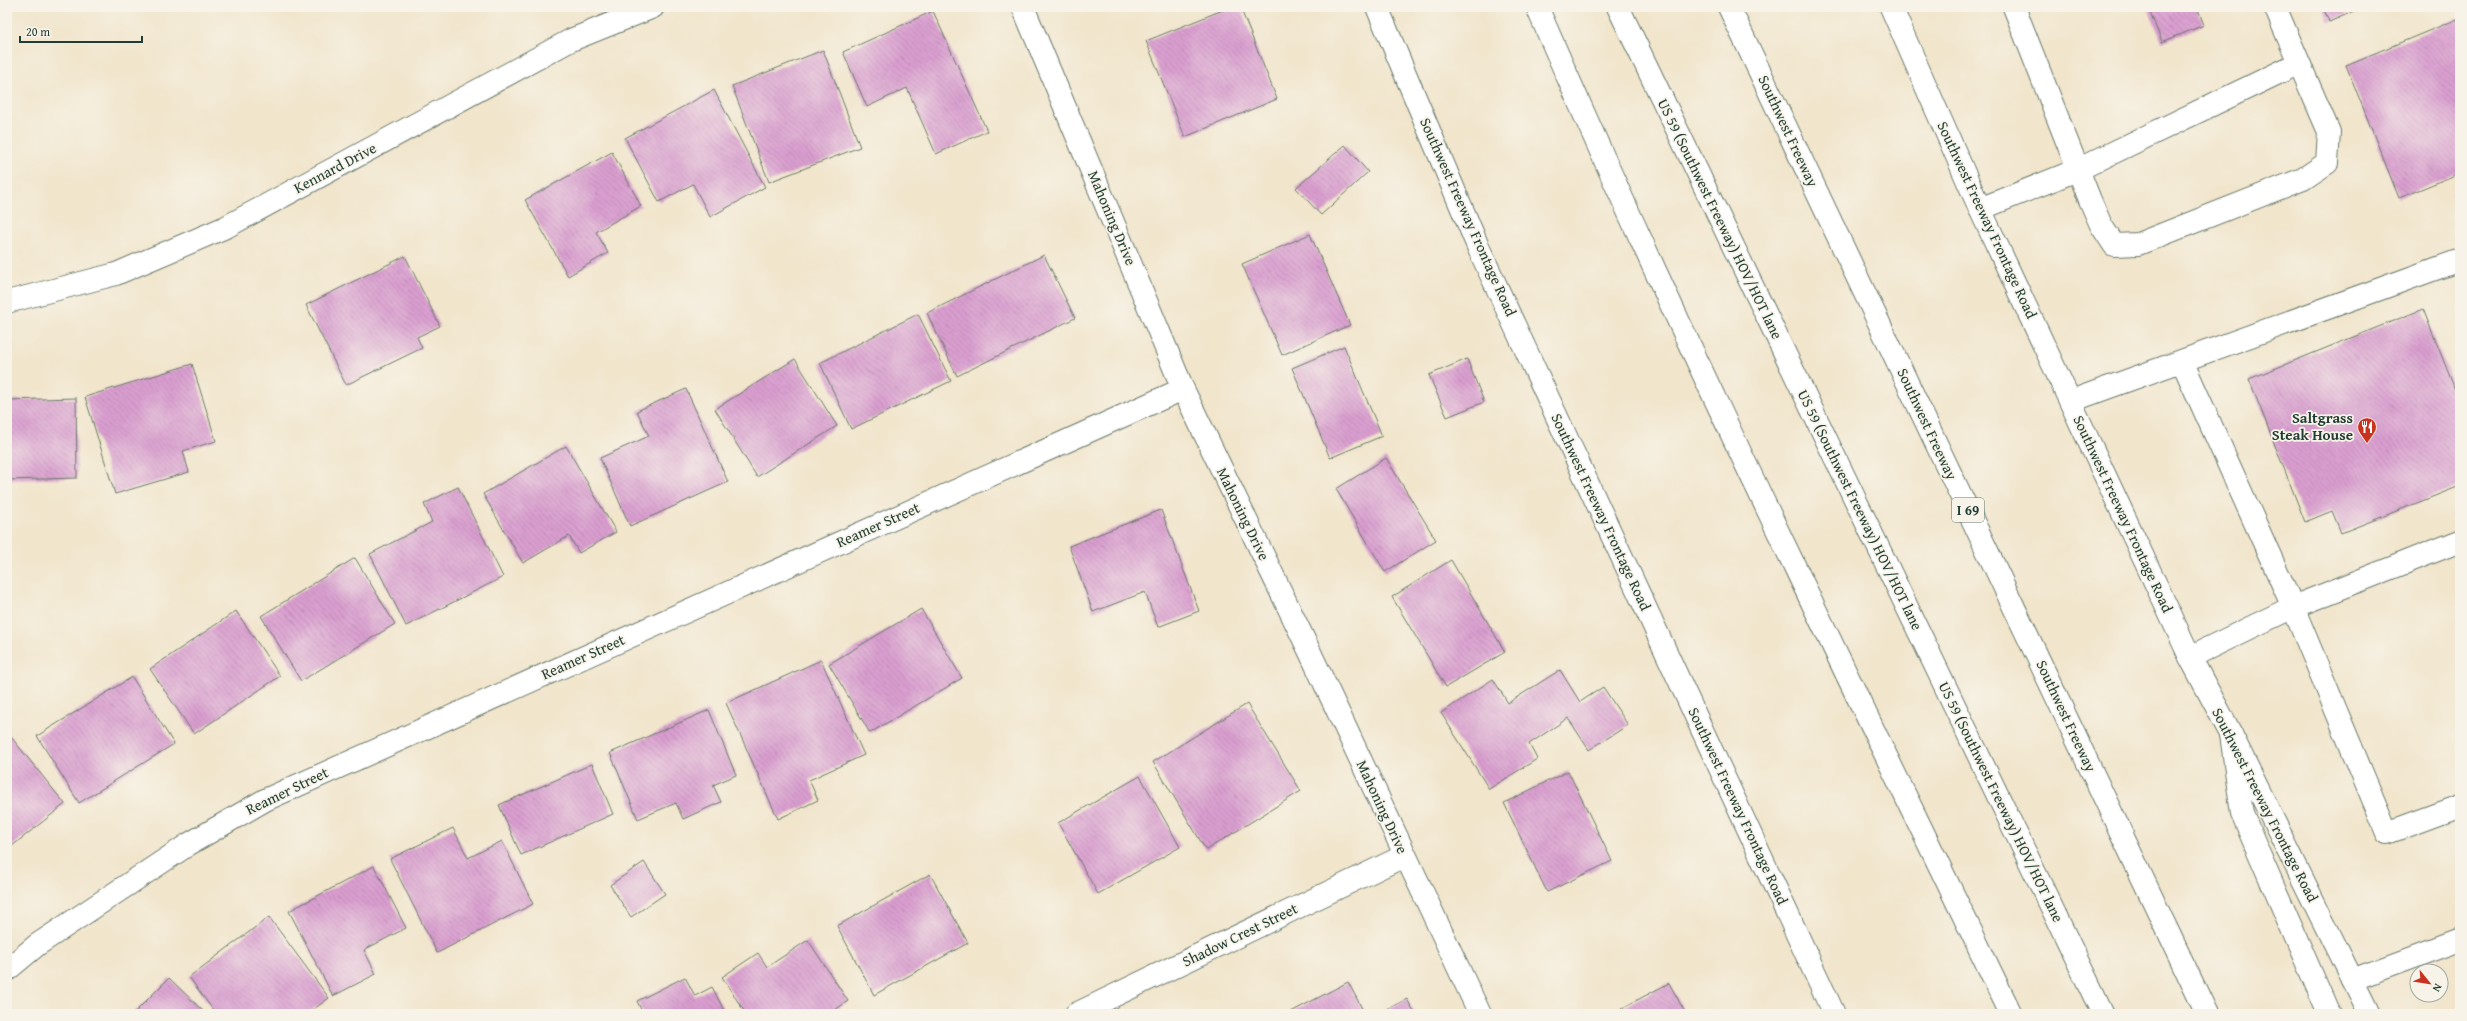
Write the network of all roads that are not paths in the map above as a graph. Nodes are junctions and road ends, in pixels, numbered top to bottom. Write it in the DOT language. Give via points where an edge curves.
graph roads {
  1 [pos="653,7"];
  2 [pos="1023,7"];
  3 [pos="1377,7"];
  4 [pos="1537,7"];
  5 [pos="1618,7"];
  6 [pos="1729,7"];
  7 [pos="1891,7"];
  8 [pos="2014,7"];
  9 [pos="2275,7"];
  10 [pos="2299,63"];
  11 [pos="2077,170"];
  12 [pos="1980,209"];
  13 [pos="2460,260"];
  14 [pos="7,302"];
  15 [pos="2182,361"];
  16 [pos="1183,389"];
  17 [pos="2071,401"];
  18 [pos="2460,541"];
  19 [pos="2293,607"];
  20 [pos="2190,656"];
  21 [pos="2231,734"];
  22 [pos="2460,806"];
  23 [pos="1404,856"];
  24 [pos="2460,940"];
  25 [pos="7,970"];
  26 [pos="2352,980"];
  27 [pos="1076,1014"];
  28 [pos="1480,1014"];
  29 [pos="1834,1014"];
  30 [pos="2011,1014"];
  31 [pos="2103,1014"];
  32 [pos="2207,1014"];
  33 [pos="2329,1014"];
  34 [pos="2369,1014"];
  1 -- 14 [label="main road, Kennard Drive" via="571,40 226,227 116,274"];
  2 -- 16 [label="main road, Mahoning Drive"];
  3 -- 29 [label="main road, Southwest Freeway Frontage Road" via="1480,249"];
  4 -- 30 [label="main road" via="1697,363"];
  5 -- 31 [label="main road, US 59 (Southwest Freeway) HOV/HOT lane"];
  6 -- 32 [label="main road, Southwest Freeway / I 69"];
  7 -- 12 [label="main road, Southwest Freeway Frontage Road"];
  8 -- 11 [label="main road"];
  9 -- 10 [label="main road"];
  10 -- 11 [label="main road"];
  10 -- 11 [label="main road" via="2329,132 2327,163 2303,179 2138,244 2114,246 2101,225"];
  11 -- 12 [label="main road"];
  12 -- 17 [label="main road, Southwest Freeway Frontage Road"];
  13 -- 15 [label="main road"];
  15 -- 17 [label="main road"];
  15 -- 19 [label="main road"];
  16 -- 23 [label="main road, Mahoning Drive" via="1308,648"];
  16 -- 25 [label="main road, Reamer Street" via="265,800 182,848 37,945"];
  17 -- 20 [label="main road, Southwest Freeway Frontage Road"];
  18 -- 19 [label="main road"];
  19 -- 20 [label="main road"];
  19 -- 22 [label="main road" via="2387,832"];
  20 -- 21 [label="main road, Southwest Freeway Frontage Road"];
  21 -- 26 [label="main road, Southwest Freeway Frontage Road"];
  21 -- 33 [label="main road" via="2242,814"];
  23 -- 27 [label="main road, Shadow Crest Street"];
  23 -- 28 [label="main road, Mahoning Drive"];
  24 -- 26 [label="main road"];
  26 -- 34 [label="main road, Southwest Freeway Frontage Road"];
}
